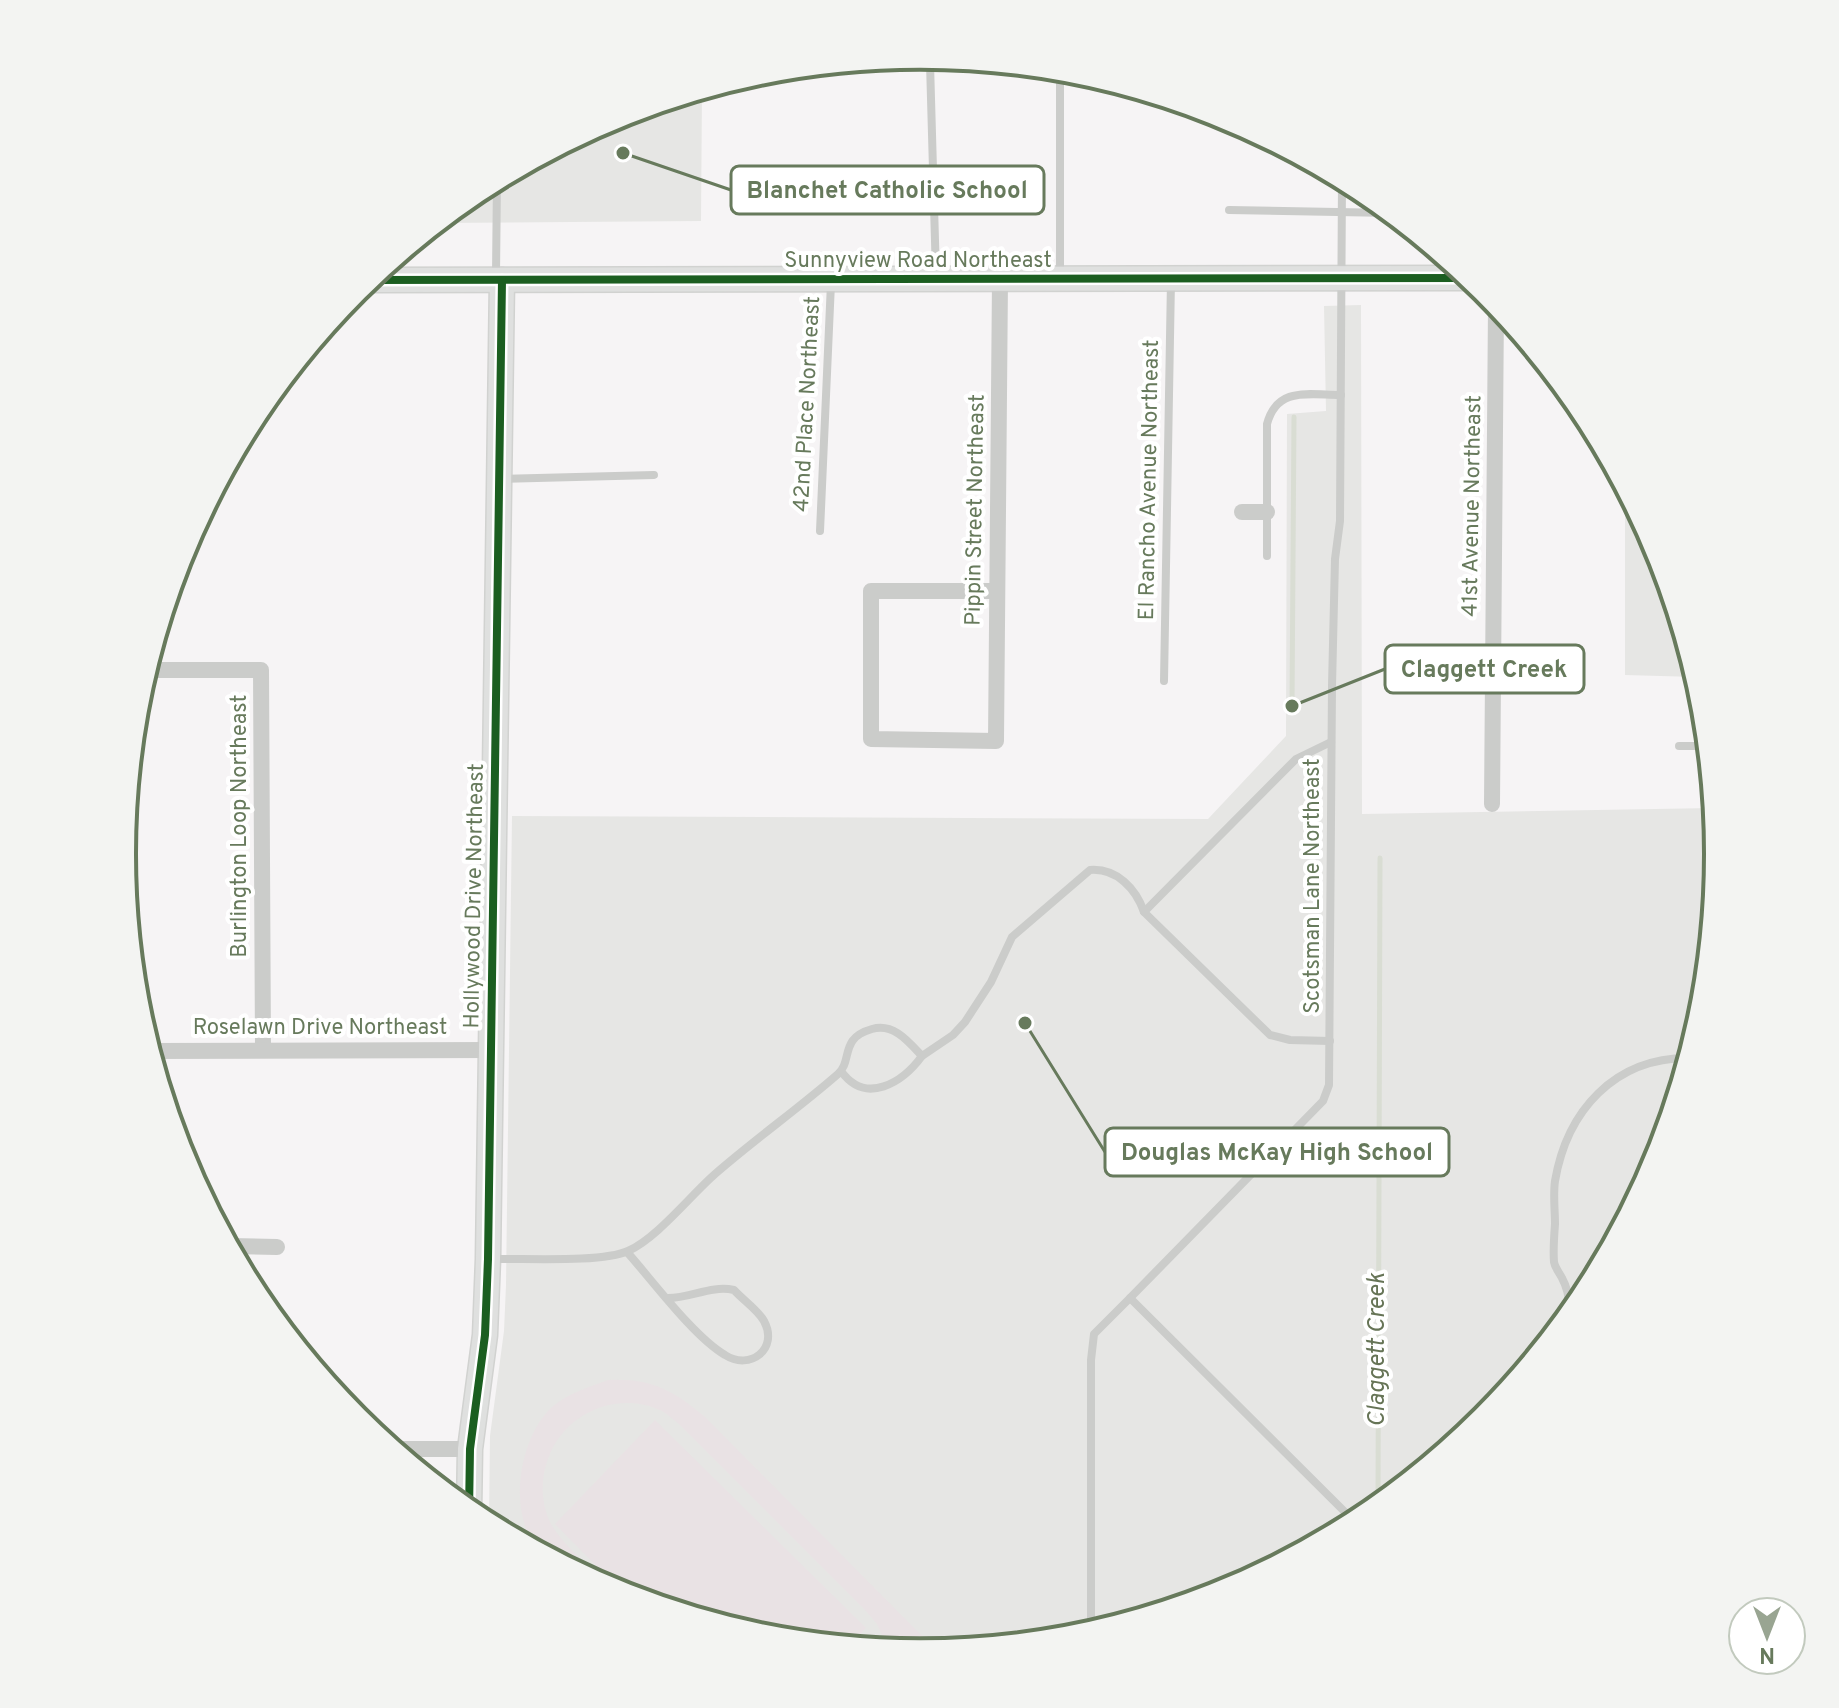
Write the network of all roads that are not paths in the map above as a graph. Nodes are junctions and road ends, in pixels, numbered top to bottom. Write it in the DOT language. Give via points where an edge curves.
graph roads {
  1 [pos="930,70"];
  2 [pos="1060,83"];
  3 [pos="497,194"];
  4 [pos="1342,194"];
  5 [pos="1229,210"];
  6 [pos="1343,213"];
  7 [pos="1370,213"];
  8 [pos="832,278"];
  9 [pos="1450,278"];
  10 [pos="936,279"];
  11 [pos="1000,279"];
  12 [pos="1060,279"];
  13 [pos="1171,279"];
  14 [pos="1341,279"];
  15 [pos="387,280"];
  16 [pos="499,280"];
  17 [pos="1496,323"];
  18 [pos="1341,395"];
  19 [pos="654,475"];
  20 [pos="499,479"];
  21 [pos="1242,512"];
  22 [pos="1267,512"];
  23 [pos="820,531"];
  24 [pos="1267,556"];
  25 [pos="996,591"];
  26 [pos="158,670"];
  27 [pos="1164,681"];
  28 [pos="1331,742"];
  29 [pos="1679,746"];
  30 [pos="1696,746"];
  31 [pos="1492,804"];
  32 [pos="1144,912"];
  33 [pos="1330,1041"];
  34 [pos="263,1049"];
  35 [pos="491,1050"];
  36 [pos="161,1051"];
  37 [pos="922,1056"];
  38 [pos="1677,1058"];
  39 [pos="841,1071"];
  40 [pos="241,1246"];
  41 [pos="277,1247"];
  42 [pos="627,1252"];
  43 [pos="488,1259"];
  44 [pos="1568,1294"];
  45 [pos="668,1298"];
  46 [pos="1130,1298"];
  47 [pos="410,1449"];
  48 [pos="470,1449"];
  49 [pos="469,1495"];
  50 [pos="1345,1512"];
  51 [pos="1091,1618"];
  1 -- 10 [label="lane"];
  2 -- 12 [label="lane"];
  3 -- 16 [label="lane"];
  4 -- 6 [label="lane, Scotsman Lane Northeast"];
  5 -- 6 [label="lane"];
  6 -- 7 [label="lane"];
  6 -- 14 [label="lane, Scotsman Lane Northeast"];
  8 -- 10 [label="street, Sunnyview Road Northeast"];
  8 -- 16 [label="street, Sunnyview Road Northeast"];
  8 -- 23 [label="lane, 42nd Place Northeast"];
  9 -- 14 [label="street, Sunnyview Road Northeast"];
  10 -- 11 [label="street, Sunnyview Road Northeast"];
  11 -- 12 [label="street, Sunnyview Road Northeast"];
  11 -- 25 [label="street, Pippin Street Northeast"];
  12 -- 13 [label="street, Sunnyview Road Northeast"];
  13 -- 14 [label="street, Sunnyview Road Northeast"];
  13 -- 27 [label="lane, El Rancho Avenue Northeast"];
  14 -- 18 [label="lane, Scotsman Lane Northeast"];
  15 -- 16 [label="street, Sunnyview Road Northeast"];
  16 -- 20 [label="street, Hollywood Drive Northeast"];
  17 -- 31 [label="street, 41st Avenue Northeast"];
  18 -- 22 [label="lane" via="1292,396 1271,410"];
  18 -- 28 [label="lane, Scotsman Lane Northeast"];
  19 -- 20 [label="lane"];
  20 -- 35 [label="street, Hollywood Drive Northeast"];
  21 -- 22 [label="street"];
  22 -- 24 [label="lane"];
  25 -- 25 [label="street, Pippin Street Northeast" via="996,741 871,739 871,591"];
  26 -- 34 [label="street, Burlington Loop Northeast" via="261,670"];
  28 -- 32 [label="lane" via="1296,759"];
  28 -- 33 [label="lane, Scotsman Lane Northeast"];
  29 -- 30 [label="lane"];
  32 -- 33 [label="lane" via="1274,1037"];
  32 -- 37 [label="lane" via="1119,876 1090,870 1012,937 965,1022"];
  33 -- 46 [label="lane, Scotsman Lane Northeast" via="1329,1085 1323,1101"];
  34 -- 35 [label="street, Roselawn Drive Northeast"];
  34 -- 36 [label="street, Roselawn Drive Northeast"];
  35 -- 43 [label="street, Hollywood Drive Northeast"];
  37 -- 39 [label="lane" via="893,1085 862,1086"];
  37 -- 39 [label="lane" via="895,1029 875,1028 847,1046"];
  38 -- 44 [label="lane" via="1625,1073 1600,1089 1588,1100 1568,1139 1555,1181 1554,1265"];
  39 -- 42 [label="lane"];
  40 -- 41 [label="street"];
  42 -- 43 [label="lane"];
  42 -- 45 [label="lane"];
  43 -- 48 [label="street, Hollywood Drive Northeast" via="485,1335"];
  45 -- 45 [label="lane" via="734,1360 747,1362 766,1346 764,1320 734,1290"];
  46 -- 50 [label="lane"];
  46 -- 51 [label="lane, Scotsman Lane Northeast" via="1094,1334"];
  47 -- 48 [label="street"];
  48 -- 49 [label="street, Hollywood Drive Northeast"];
}
